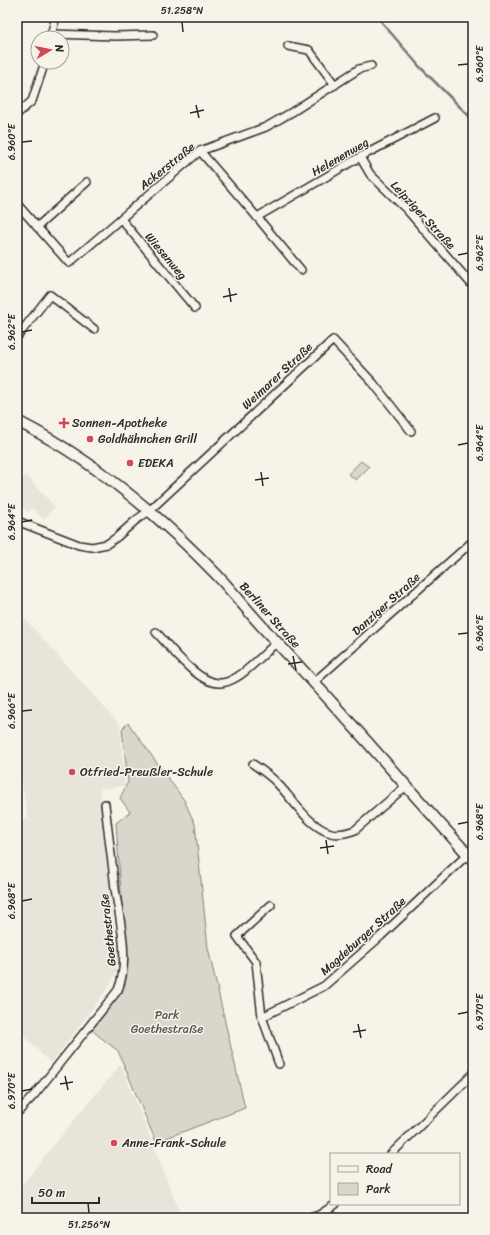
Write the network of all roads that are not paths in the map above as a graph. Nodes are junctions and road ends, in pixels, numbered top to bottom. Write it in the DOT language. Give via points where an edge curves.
graph roads {
  1 [pos="56,17"];
  2 [pos="53,30"];
  3 [pos="153,35"];
  4 [pos="70,36"];
  5 [pos="288,46"];
  6 [pos="371,66"];
  7 [pos="42,70"];
  8 [pos="335,85"];
  9 [pos="17,114"];
  10 [pos="435,118"];
  11 [pos="200,151"];
  12 [pos="360,157"];
  13 [pos="87,182"];
  14 [pos="17,204"];
  15 [pos="257,217"];
  16 [pos="121,219"];
  17 [pos="37,227"];
  18 [pos="301,270"];
  19 [pos="473,286"];
  20 [pos="195,308"];
  21 [pos="94,329"];
  22 [pos="17,337"];
  23 [pos="17,421"];
  24 [pos="411,431"];
  25 [pos="149,511"];
  26 [pos="17,521"];
  27 [pos="473,541"];
  28 [pos="156,632"];
  29 [pos="277,642"];
  30 [pos="314,682"];
  31 [pos="253,764"];
  32 [pos="406,786"];
  33 [pos="105,804"];
  34 [pos="470,857"];
  35 [pos="271,905"];
  36 [pos="262,1017"];
  37 [pos="279,1064"];
  38 [pos="473,1074"];
  39 [pos="17,1113"];
  40 [pos="392,1153"];
  41 [pos="334,1205"];
  42 [pos="310,1218"];
  1 -- 2 [label="street"];
  3 -- 4 [label="street"];
  5 -- 8 [label="street" via="309,50"];
  6 -- 8 [label="street, Ackerstraße" via="359,69"];
  7 -- 9 [label="street" via="32,101"];
  8 -- 11 [label="street, Ackerstraße" via="266,127"];
  10 -- 12 [label="street, Helenenweg"];
  11 -- 15 [label="street"];
  11 -- 16 [label="street, Ackerstraße"];
  12 -- 15 [label="street, Helenenweg"];
  12 -- 19 [label="street, Leipziger Straße" via="370,174 407,210"];
  13 -- 17 [label="street"];
  14 -- 17 [label="street, Ackerstraße"];
  15 -- 18 [label="street"];
  16 -- 17 [label="street, Ackerstraße" via="68,263"];
  16 -- 20 [label="street, Wiesenweg"];
  21 -- 22 [label="street" via="50,295"];
  23 -- 25 [label="main road, Berliner Straße" via="97,469"];
  24 -- 25 [label="street, Weimarer Straße" via="374,384 333,340"];
  25 -- 26 [label="street" via="118,537 107,544 92,548"];
  25 -- 29 [label="main road, Berliner Straße" via="216,574"];
  27 -- 30 [label="street, Danziger Straße"];
  28 -- 29 [label="street" via="194,672 202,678 219,683 238,676"];
  29 -- 30 [label="main road, Berliner Straße"];
  30 -- 32 [label="main road, Berliner Straße"];
  31 -- 32 [label="street" via="275,780 313,823 331,833 355,830"];
  32 -- 34 [label="main road, Berliner Straße"];
  33 -- 39 [label="street, Goethestraße" via="122,939 122,981 118,990"];
  34 -- 36 [label="street, Magdeburger Straße" via="324,986"];
  35 -- 36 [label="street" via="237,936 256,962"];
  36 -- 37 [label="street"];
  38 -- 40 [label="street"];
  41 -- 42 [label="street"];
}
